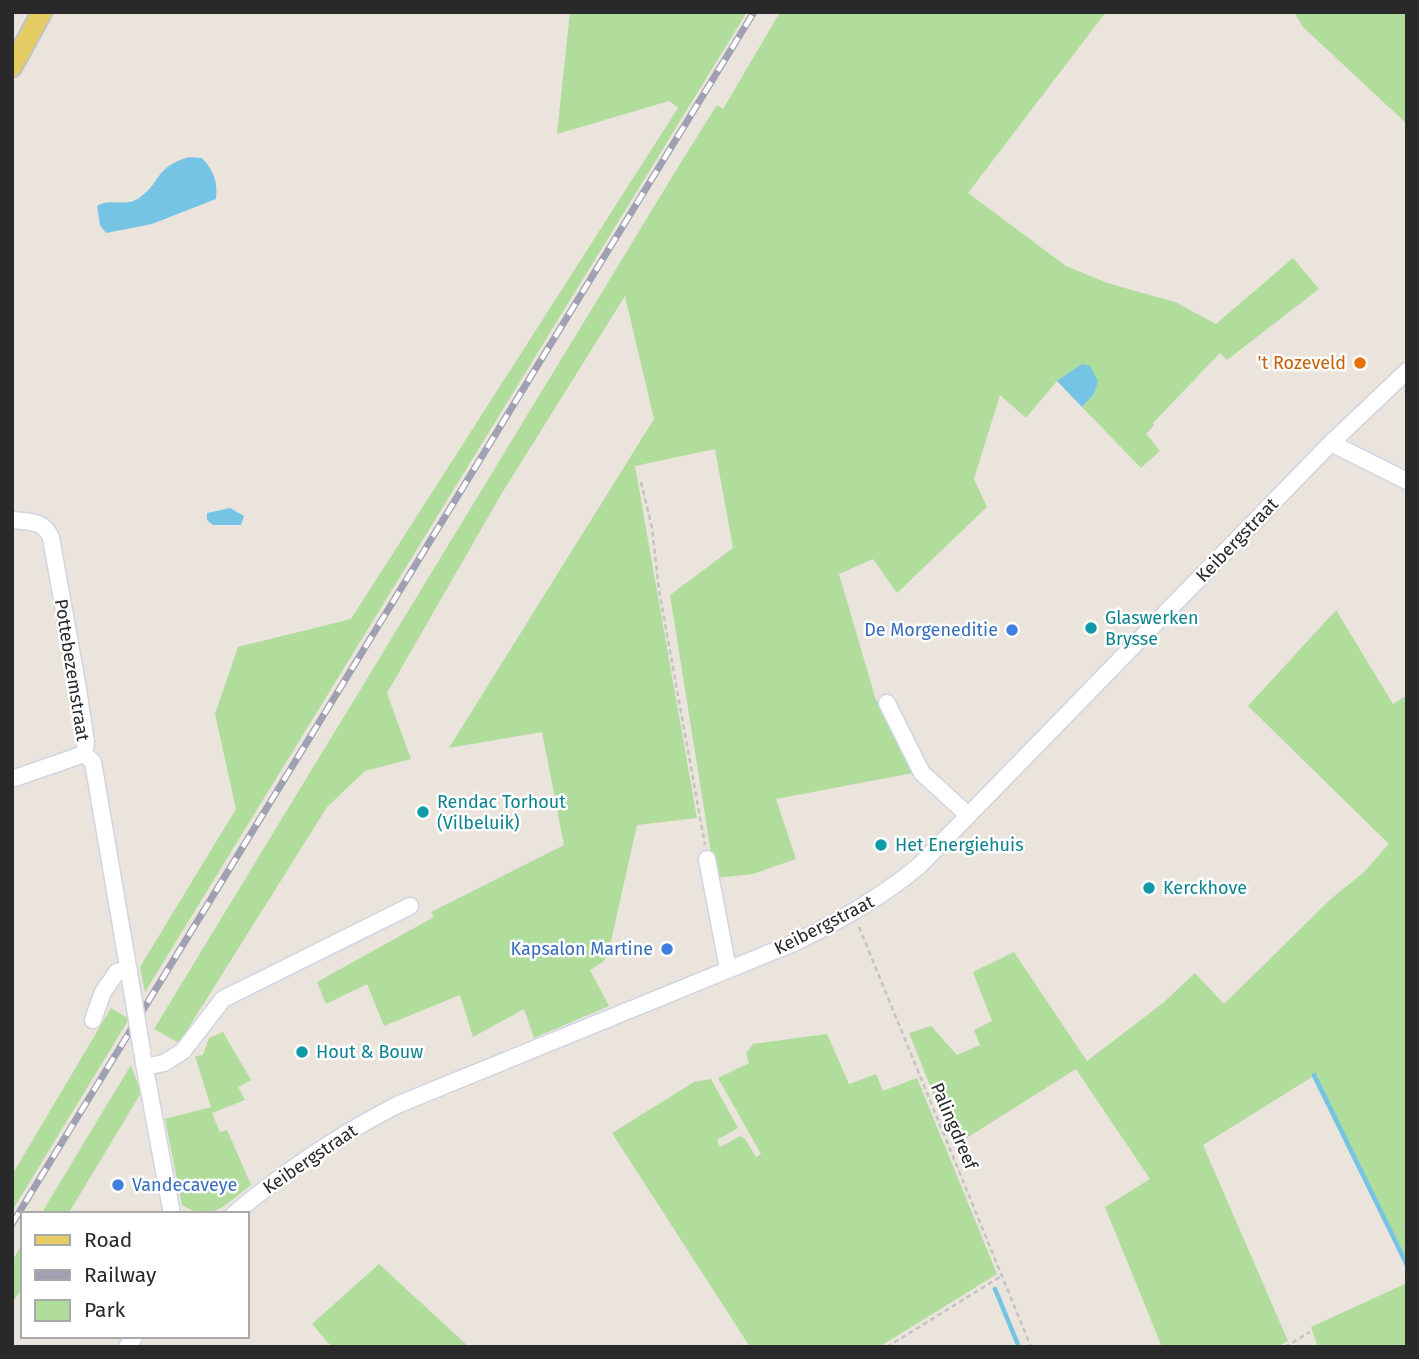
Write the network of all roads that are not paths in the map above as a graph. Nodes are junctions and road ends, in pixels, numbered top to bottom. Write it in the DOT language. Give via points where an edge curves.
graph roads {
  1 [pos="42,12"];
  2 [pos="12,67"];
  3 [pos="1407,370"];
  4 [pos="1331,443"];
  5 [pos="1407,481"];
  6 [pos="12,520"];
  7 [pos="887,703"];
  8 [pos="84,754"];
  9 [pos="12,779"];
  10 [pos="968,815"];
  11 [pos="707,859"];
  12 [pos="410,906"];
  13 [pos="728,969"];
  14 [pos="129,970"];
  15 [pos="93,1020"];
  16 [pos="143,1059"];
  17 [pos="172,1212"];
  18 [pos="236,1212"];
  1 -- 2 [label="main road"];
  3 -- 4 [label="street, Keibergstraat"];
  4 -- 5 [label="street"];
  4 -- 10 [label="street, Keibergstraat"];
  6 -- 8 [label="street, Pottebezemstraat" via="39,522 51,538 77,683"];
  7 -- 10 [label="street" via="922,773"];
  8 -- 9 [label="street"];
  8 -- 14 [label="street, Pottebezemstraat" via="93,762"];
  10 -- 13 [label="street, Keibergstraat" via="919,866 854,914"];
  11 -- 13 [label="street"];
  12 -- 16 [label="street" via="223,999 183,1051 164,1063"];
  13 -- 18 [label="street, Keibergstraat" via="397,1105 343,1133"];
  14 -- 15 [label="street" via="117,972 103,992"];
  14 -- 16 [label="street, Pottebezemstraat, bridge"];
  16 -- 17 [label="street, Pottebezemstraat"];
}
